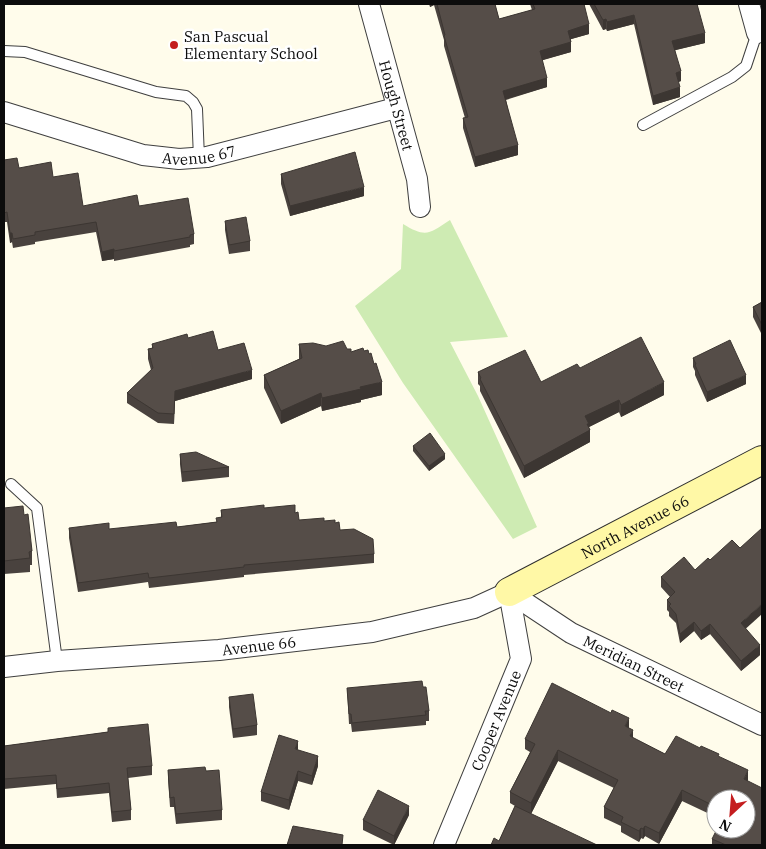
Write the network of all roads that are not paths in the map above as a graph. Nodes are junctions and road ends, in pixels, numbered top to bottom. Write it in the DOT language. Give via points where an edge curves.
graph roads {
  1 [pos="369,4"];
  2 [pos="749,4"];
  3 [pos="757,33"];
  4 [pos="4,51"];
  5 [pos="396,108"];
  6 [pos="4,112"];
  7 [pos="643,125"];
  8 [pos="199,158"];
  9 [pos="420,207"];
  10 [pos="762,460"];
  11 [pos="11,484"];
  12 [pos="509,592"];
  13 [pos="57,661"];
  14 [pos="4,668"];
  15 [pos="762,725"];
  16 [pos="444,845"];
  1 -- 5 [label="street, Hough Street"];
  2 -- 3 [label="street"];
  3 -- 7 [label="lane" via="746,66 732,78"];
  4 -- 8 [label="lane" via="25,52 156,92 186,96 197,109"];
  5 -- 8 [label="street, Avenue 67"];
  5 -- 9 [label="street, Hough Street" via="417,179"];
  6 -- 8 [label="street, Avenue 67" via="143,155 179,160"];
  10 -- 12 [label="street, North Avenue 66"];
  11 -- 13 [label="lane" via="37,508"];
  12 -- 13 [label="street, Avenue 66" via="474,608 372,632 219,650"];
  12 -- 15 [label="street, Meridian Street" via="571,634"];
  12 -- 16 [label="street, Cooper Avenue" via="521,659"];
  13 -- 14 [label="street, Avenue 66"];
}
